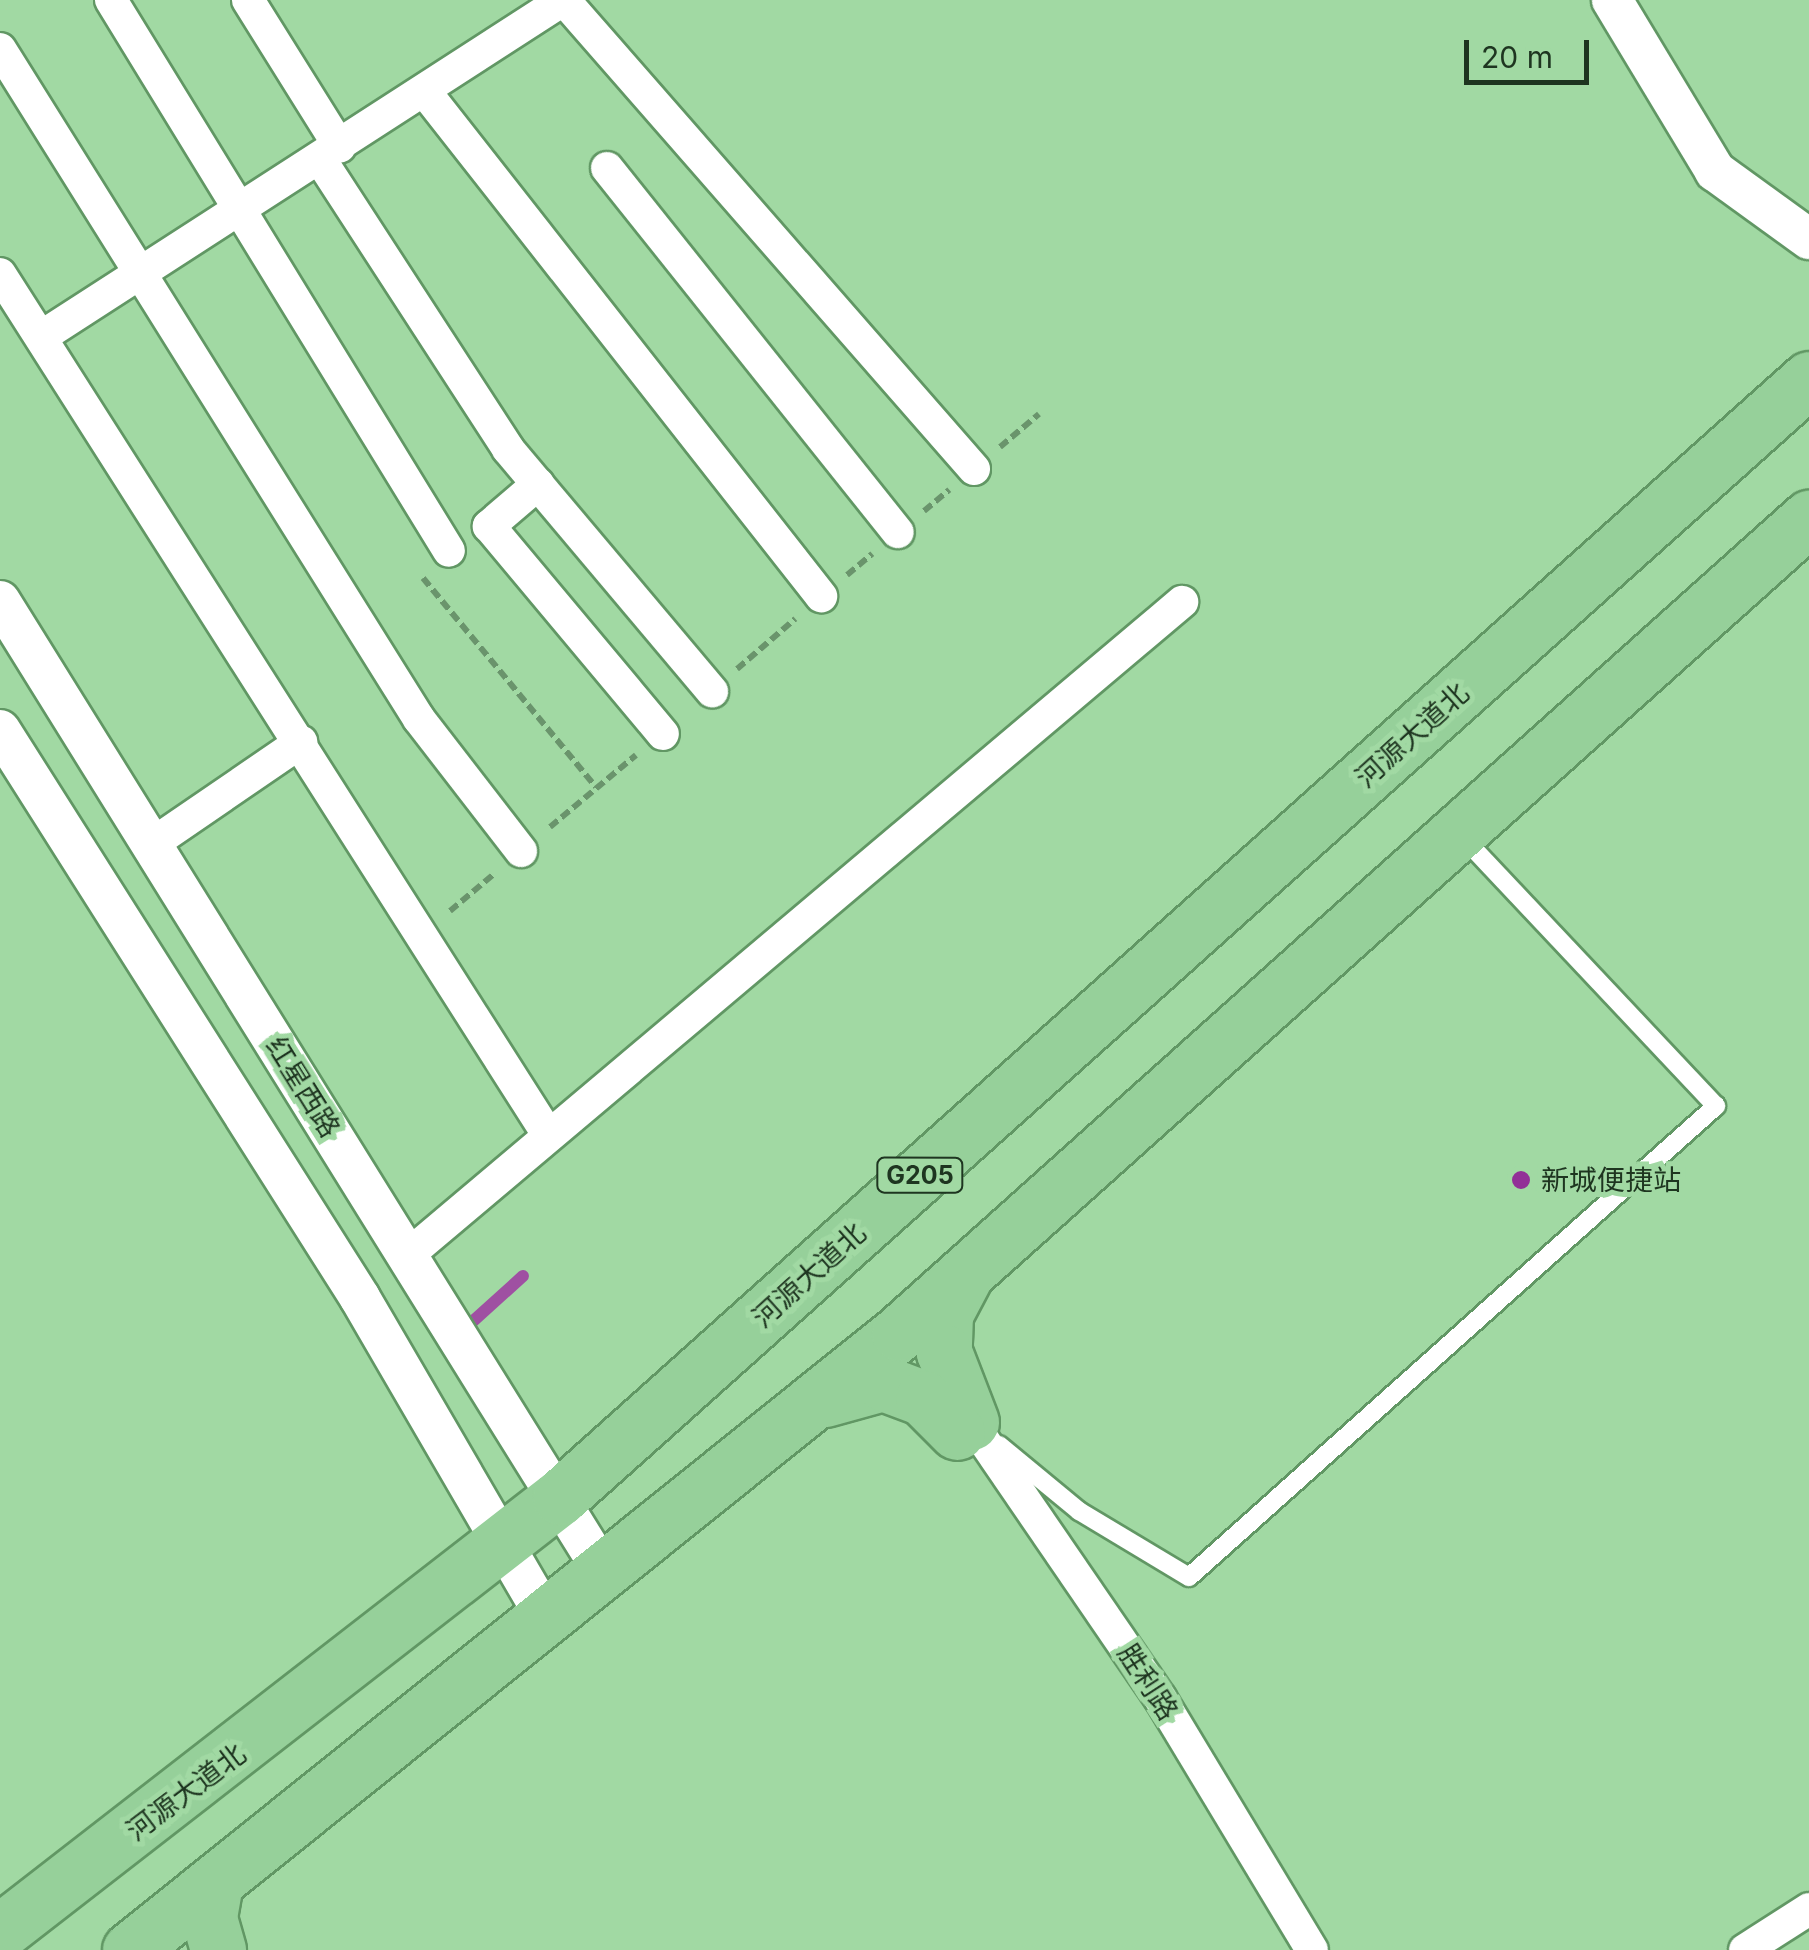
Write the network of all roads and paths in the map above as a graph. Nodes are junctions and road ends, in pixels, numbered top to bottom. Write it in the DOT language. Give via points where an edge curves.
graph roads {
  1 [pos="111,0"];
  2 [pos="248,0"];
  3 [pos="564,0"];
  4 [pos="1612,0"];
  5 [pos="0,49"];
  6 [pos="426,93"];
  7 [pos="330,153"];
  8 [pos="607,168"];
  9 [pos="239,209"];
  10 [pos="1809,239"];
  11 [pos="140,272"];
  12 [pos="0,274"];
  13 [pos="41,337"];
  14 [pos="1809,380"];
  15 [pos="974,470"];
  16 [pos="538,484"];
  17 [pos="1809,518"];
  18 [pos="898,532"];
  19 [pos="449,551"];
  20 [pos="822,596"];
  21 [pos="0,601"];
  22 [pos="1182,602"];
  23 [pos="712,691"];
  24 [pos="0,730"];
  25 [pos="664,734"];
  26 [pos="300,742"];
  27 [pos="596,787"];
  28 [pos="1459,832"];
  29 [pos="152,844"];
  30 [pos="521,852"];
  31 [pos="547,1133"];
  32 [pos="408,1255"];
  33 [pos="966,1273"];
  34 [pos="809,1407"];
  35 [pos="964,1427"];
  36 [pos="560,1497"];
  37 [pos="501,1547"];
  38 [pos="605,1574"];
  39 [pos="548,1621"];
  40 [pos="214,1883"];
  41 [pos="1809,1909"];
  42 [pos="1809,1926"];
  43 [pos="0,1932"];
  44 [pos="132,1948"];
  45 [pos="197,1950"];
  46 [pos="218,1950"];
  47 [pos="1292,1950"];
  48 [pos="1312,1950"];
  49 [pos="1745,1950"];
  50 [pos="1771,1950"];
  1 -- 9 [label="street"];
  2 -- 7 [label="street"];
  3 -- 6 [label="street"];
  3 -- 15 [label="street"];
  4 -- 10 [label="street" via="1716,171"];
  5 -- 11 [label="street"];
  6 -- 7 [label="street"];
  6 -- 20 [label="street"];
  7 -- 9 [label="street"];
  7 -- 16 [label="street"];
  8 -- 18 [label="street"];
  9 -- 11 [label="street"];
  9 -- 19 [label="street"];
  11 -- 13 [label="street"];
  11 -- 30 [label="street" via="419,719"];
  12 -- 13 [label="street"];
  13 -- 26 [label="street"];
  14 -- 36 [label="highway, 河源大道北 / G205"];
  16 -- 23 [label="street"];
  16 -- 25 [label="street" via="489,526"];
  17 -- 28 [label="highway"];
  19 -- 27 [label="path" via="421,580"];
  21 -- 29 [label="street, 红星西路"];
  22 -- 31 [label="street"];
  24 -- 37 [label="street" via="360,1298"];
  26 -- 29 [label="street"];
  26 -- 31 [label="street"];
  28 -- 33 [label="highway"];
  28 -- 35 [label="lane" via="1716,1106 1189,1577 1079,1511"];
  29 -- 32 [label="street, 红星西路"];
  31 -- 32 [label="street"];
  32 -- 36 [label="street, 红星西路"];
  33 -- 34 [label="highway"];
  33 -- 35 [label="highway" via="945,1314 944,1352"];
  34 -- 35 [label="highway" via="883,1383 923,1398"];
  34 -- 38 [label="highway"];
  35 -- 47 [label="street, 胜利路"];
  35 -- 48 [label="street, 胜利路" via="1160,1698"];
  36 -- 37 [label="highway, 河源大道北 / G205"];
  36 -- 38 [label="street, 红星西路"];
  37 -- 39 [label="street"];
  37 -- 43 [label="highway, 河源大道北 / G205"];
  38 -- 39 [label="highway"];
  39 -- 40 [label="highway"];
  40 -- 44 [label="highway"];
  40 -- 46 [label="highway" via="209,1918"];
  41 -- 49 [label="street"];
  42 -- 50 [label="street"];
  44 -- 45 [label="highway" via="175,1940"];
}
